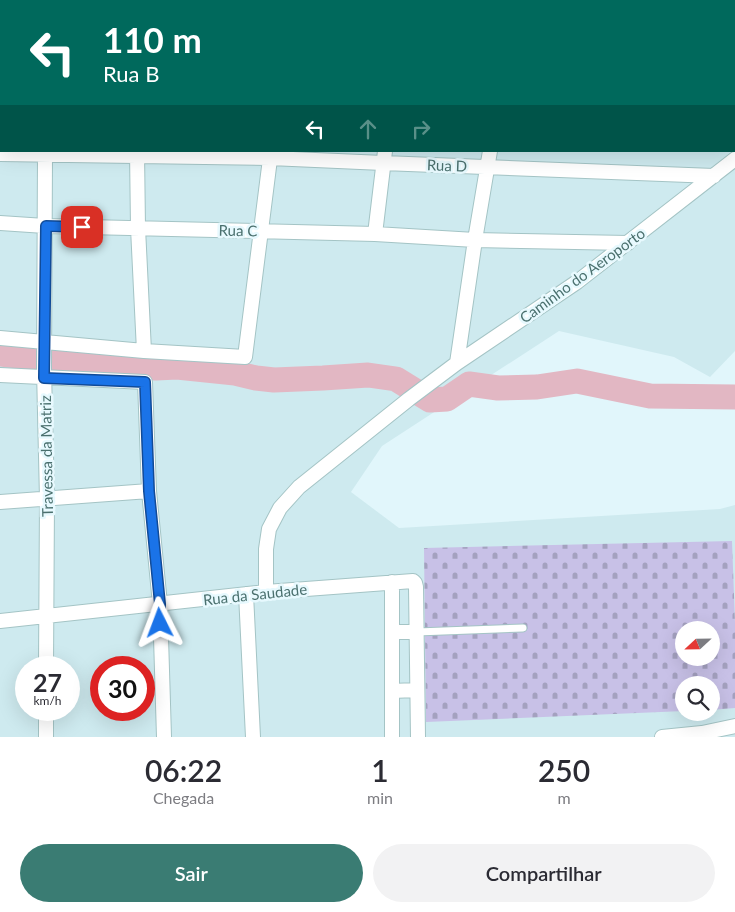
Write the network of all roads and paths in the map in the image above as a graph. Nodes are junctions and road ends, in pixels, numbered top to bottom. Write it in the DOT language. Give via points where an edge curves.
graph roads {
  1 [pos="490,152"];
  2 [pos="0,154"];
  3 [pos="138,154"];
  4 [pos="270,154"];
  5 [pos="45,155"];
  6 [pos="384,157"];
  7 [pos="735,159"];
  8 [pos="487,166"];
  9 [pos="714,176"];
  10 [pos="0,223"];
  11 [pos="46,226"];
  12 [pos="138,228"];
  13 [pos="260,231"];
  14 [pos="375,234"];
  15 [pos="475,240"];
  16 [pos="628,243"];
  17 [pos="0,338"];
  18 [pos="45,348"];
  19 [pos="144,352"];
  20 [pos="457,363"];
  21 [pos="44,374"];
  22 [pos="0,375"];
  23 [pos="149,491"];
  24 [pos="47,499"];
  25 [pos="0,502"];
  26 [pos="392,582"];
  27 [pos="266,592"];
  28 [pos="246,594"];
  29 [pos="160,604"];
  30 [pos="46,616"];
  31 [pos="0,621"];
  32 [pos="523,628"];
  33 [pos="392,632"];
  34 [pos="416,632"];
  35 [pos="46,656"];
  36 [pos="417,690"];
  37 [pos="392,691"];
  38 [pos="46,721"];
  39 [pos="735,726"];
  40 [pos="46,737"];
  41 [pos="164,737"];
  42 [pos="253,737"];
  43 [pos="392,737"];
  44 [pos="418,737"];
  45 [pos="662,737"];
  1 -- 8 [label="street"];
  2 -- 5 [label="street, Rua D"];
  3 -- 4 [label="street, Rua D"];
  3 -- 5 [label="street, Rua D"];
  3 -- 12 [label="street"];
  4 -- 6 [label="street, Rua D"];
  4 -- 13 [label="street"];
  5 -- 11 [label="street, Travessa da Matriz"];
  6 -- 8 [label="street, Rua D"];
  6 -- 14 [label="street"];
  7 -- 9 [label="street, Caminho do Aeroporto"];
  8 -- 9 [label="street, Rua D"];
  8 -- 15 [label="street"];
  9 -- 16 [label="street, Caminho do Aeroporto"];
  10 -- 11 [label="street, Rua C"];
  11 -- 12 [label="street, Rua C"];
  11 -- 18 [label="street, Travessa da Matriz"];
  12 -- 13 [label="street, Rua C"];
  12 -- 19 [label="street"];
  13 -- 14 [label="street, Rua C"];
  13 -- 19 [label="street" via="244,357"];
  14 -- 15 [label="street, Rua C"];
  15 -- 16 [label="street, Rua C"];
  15 -- 20 [label="street"];
  16 -- 20 [label="street, Caminho do Aeroporto" via="577,282"];
  17 -- 18 [label="street"];
  18 -- 19 [label="street"];
  18 -- 21 [label="street, Travessa da Matriz"];
  20 -- 27 [label="street, Caminho do Aeroporto" via="298,487 280,508 268,536"];
  21 -- 22 [label="street"];
  21 -- 23 [label="street" via="145,382"];
  21 -- 24 [label="street, Travessa da Matriz"];
  23 -- 24 [label="street"];
  23 -- 29 [label="street"];
  24 -- 25 [label="street"];
  24 -- 30 [label="street, Travessa da Matriz"];
  26 -- 27 [label="street, Rua da Saudade"];
  26 -- 33 [label="street"];
  26 -- 34 [label="street, Rua da Saudade" via="415,582"];
  27 -- 28 [label="street, Rua da Saudade"];
  28 -- 29 [label="street, Rua da Saudade"];
  28 -- 42 [label="street"];
  29 -- 30 [label="street, Rua da Saudade"];
  29 -- 41 [label="street"];
  30 -- 31 [label="street, Rua da Saudade"];
  30 -- 35 [label="street, Travessa da Matriz"];
  32 -- 34 [label="lane"];
  33 -- 34 [label="street"];
  33 -- 37 [label="street"];
  34 -- 36 [label="street"];
  36 -- 37 [label="street"];
  36 -- 44 [label="street"];
  37 -- 43 [label="street"];
  38 -- 40 [label="street"];
  39 -- 45 [label="street"];
}
